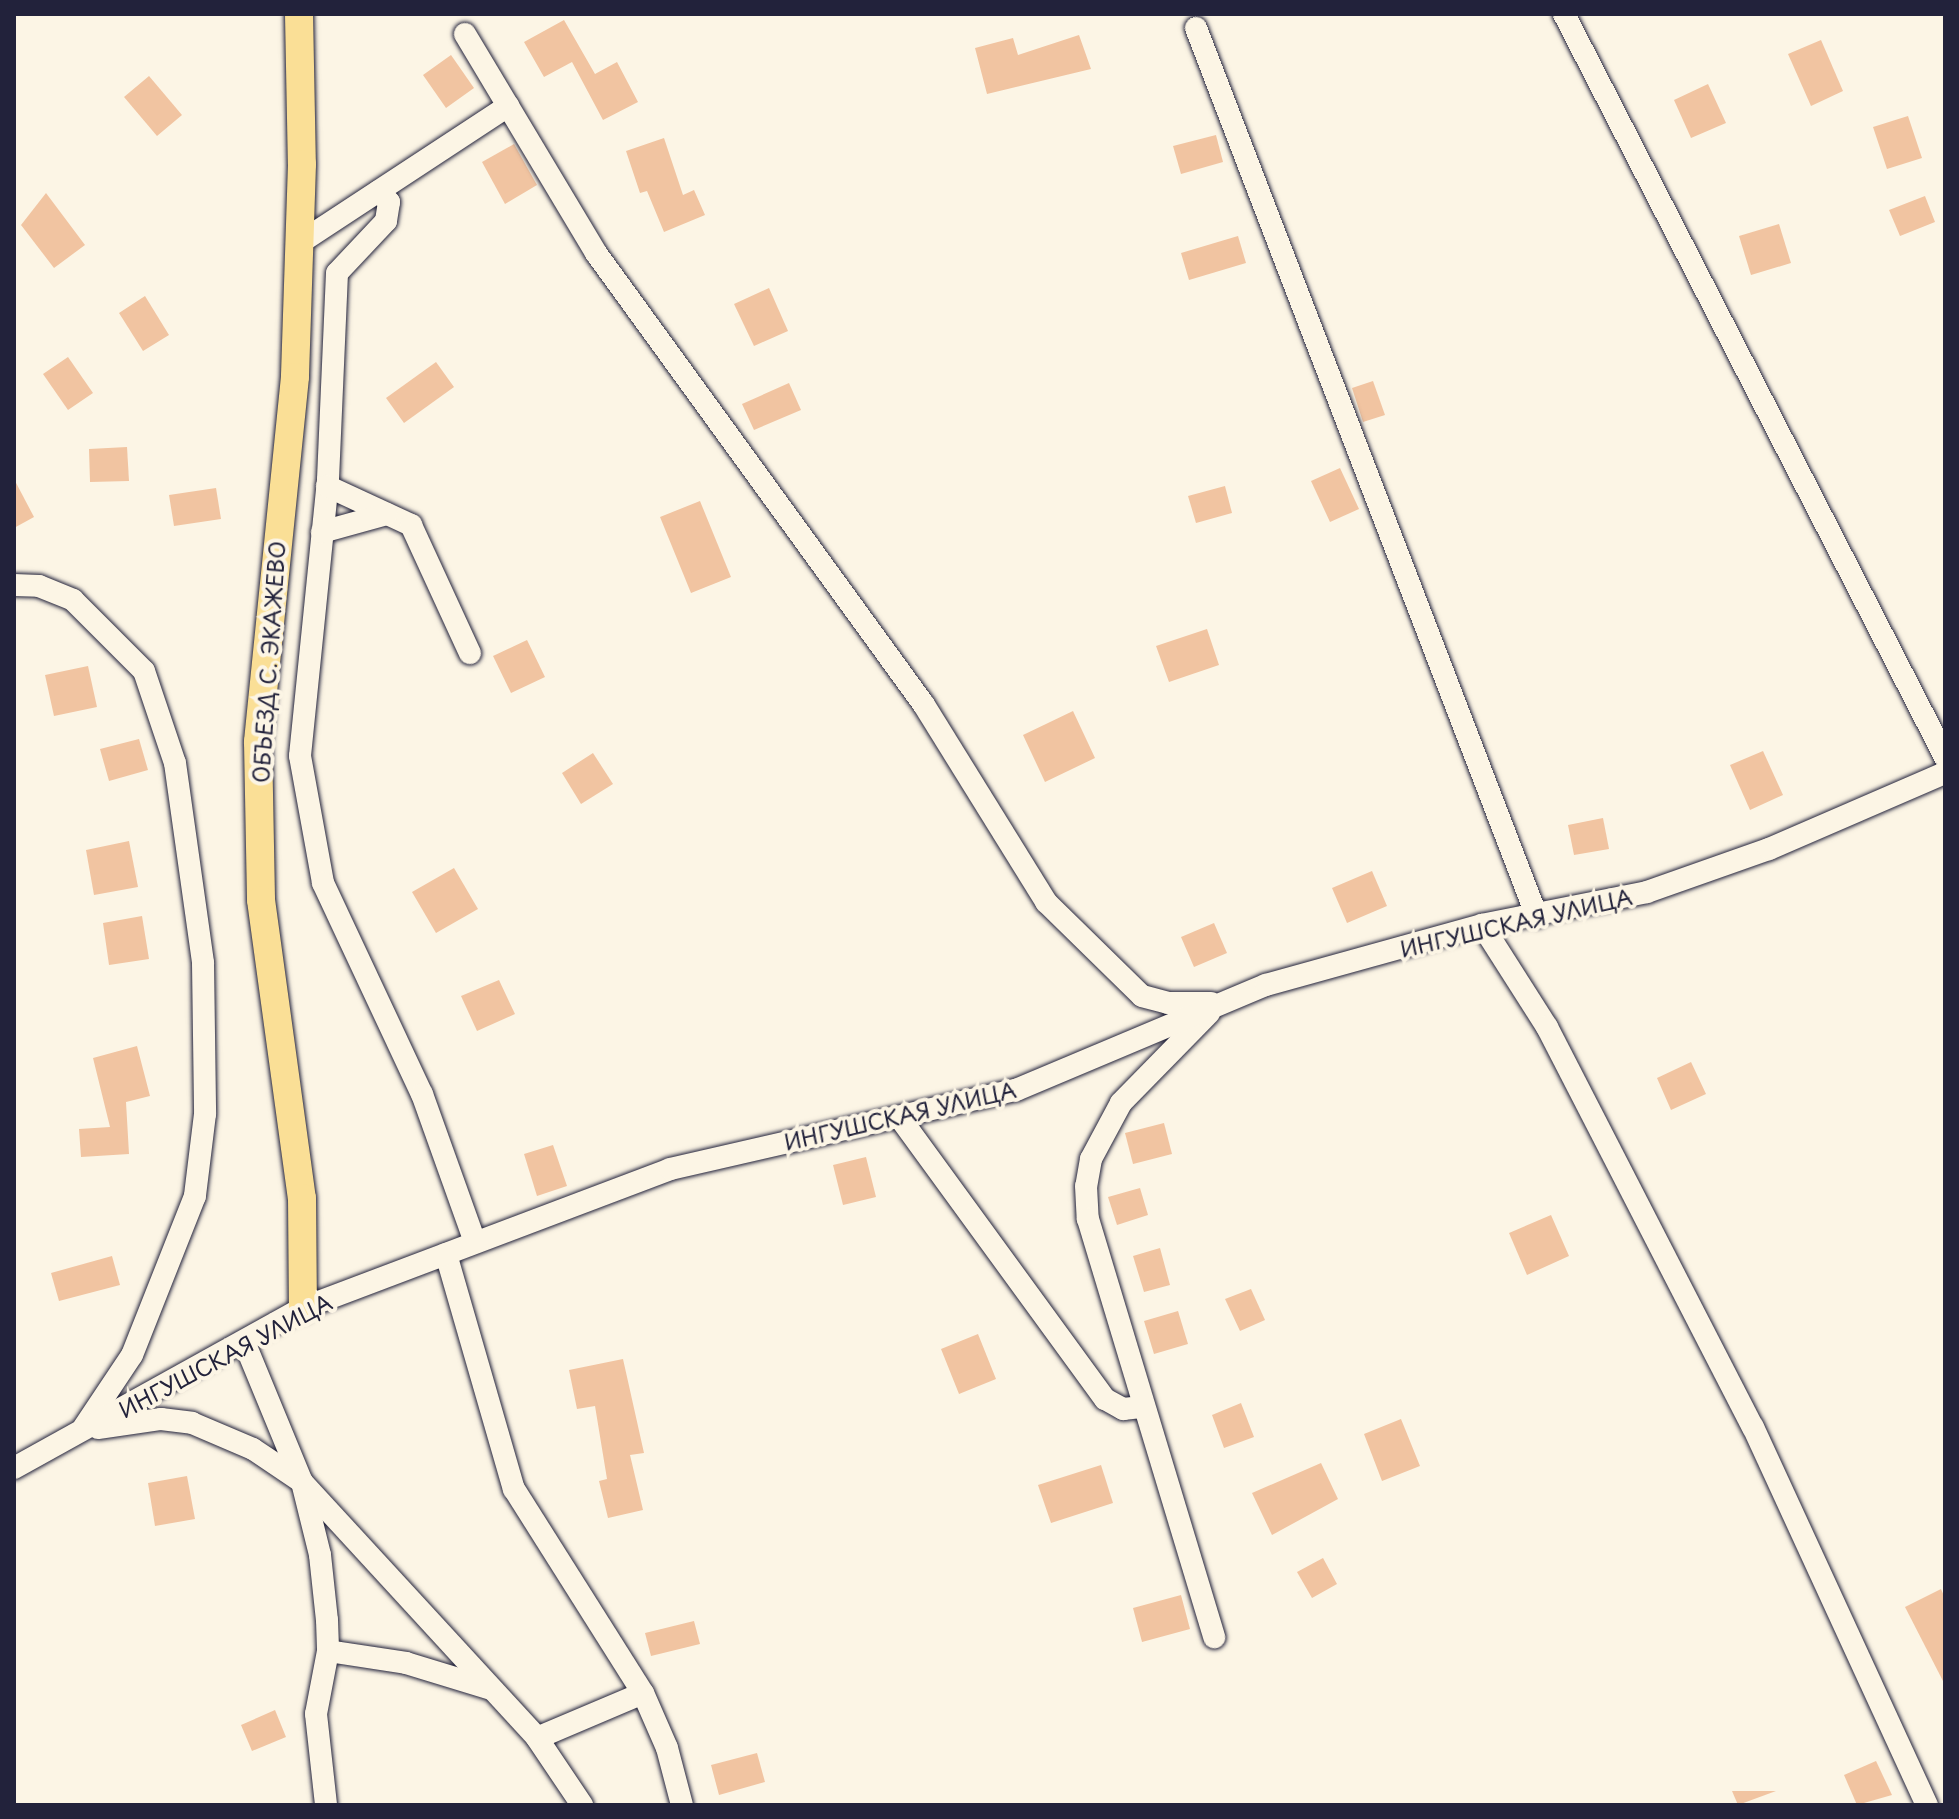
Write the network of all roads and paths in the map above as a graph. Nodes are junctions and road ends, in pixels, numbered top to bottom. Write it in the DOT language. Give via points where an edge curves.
graph roads {
  1 [pos="299,14"];
  2 [pos="1564,14"];
  3 [pos="1196,28"];
  4 [pos="465,34"];
  5 [pos="508,106"];
  6 [pos="379,191"];
  7 [pos="301,242"];
  8 [pos="327,486"];
  9 [pos="387,514"];
  10 [pos="322,532"];
  11 [pos="14,585"];
  12 [pos="470,653"];
  13 [pos="1945,757"];
  14 [pos="1945,773"];
  15 [pos="1537,917"];
  16 [pos="1482,925"];
  17 [pos="1220,1003"];
  18 [pos="900,1118"];
  19 [pos="475,1242"];
  20 [pos="446,1254"];
  21 [pos="303,1308"];
  22 [pos="245,1344"];
  23 [pos="1143,1407"];
  24 [pos="81,1431"];
  25 [pos="14,1468"];
  26 [pos="302,1482"];
  27 [pos="1214,1637"];
  28 [pos="328,1651"];
  29 [pos="493,1689"];
  30 [pos="643,1693"];
  31 [pos="537,1738"];
  32 [pos="326,1805"];
  33 [pos="582,1805"];
  34 [pos="682,1805"];
  35 [pos="1927,1805"];
  1 -- 7 [label="main road, ОБЪЕЗД С. ЭКАЖЕВО"];
  2 -- 13 [label="street"];
  3 -- 15 [label="street"];
  4 -- 5 [label="street"];
  5 -- 6 [label="street"];
  5 -- 17 [label="street" via="596,253 924,705 1046,902 1142,996 1168,1003"];
  6 -- 7 [label="street"];
  6 -- 8 [label="street" via="389,202 386,221 337,273"];
  7 -- 21 [label="main road, ОБЪЕЗД С. ЭКАЖЕВО" via="295,377 258,742 261,900 302,1198"];
  8 -- 9 [label="street"];
  8 -- 10 [label="street"];
  9 -- 10 [label="street"];
  9 -- 12 [label="street" via="411,525"];
  10 -- 19 [label="street" via="300,756 323,883 422,1094"];
  11 -- 24 [label="street" via="39,586 73,600 144,671 175,763 203,963 205,1114 195,1196 132,1355"];
  14 -- 15 [label="street, ИНГУШСКАЯ УЛИЦА" via="1769,849 1661,888"];
  15 -- 16 [label="street, ИНГУШСКАЯ УЛИЦА"];
  16 -- 17 [label="street, ИНГУШСКАЯ УЛИЦА"];
  16 -- 35 [label="street" via="1547,1027 1753,1427"];
  17 -- 18 [label="street, ИНГУШСКАЯ УЛИЦА" via="1016,1090"];
  17 -- 23 [label="street" via="1121,1103 1091,1159 1088,1219"];
  18 -- 19 [label="street, ИНГУШСКАЯ УЛИЦА" via="670,1169"];
  18 -- 23 [label="street" via="1105,1399 1123,1409"];
  19 -- 20 [label="street, ИНГУШСКАЯ УЛИЦА"];
  20 -- 21 [label="street, ИНГУШСКАЯ УЛИЦА"];
  20 -- 30 [label="street" via="514,1489"];
  21 -- 22 [label="street, ИНГУШСКАЯ УЛИЦА"];
  22 -- 24 [label="street, ИНГУШСКАЯ УЛИЦА"];
  22 -- 26 [label="street"];
  23 -- 27 [label="street"];
  24 -- 25 [label="street, ИНГУШСКАЯ УЛИЦА"];
  24 -- 26 [label="street" via="161,1419 192,1423 253,1449"];
  26 -- 28 [label="street" via="320,1555"];
  26 -- 29 [label="street"];
  28 -- 29 [label="street" via="406,1663"];
  28 -- 32 [label="street" via="316,1714"];
  29 -- 31 [label="street"];
  30 -- 31 [label="street"];
  30 -- 34 [label="street" via="667,1748"];
  31 -- 33 [label="street"];
}
